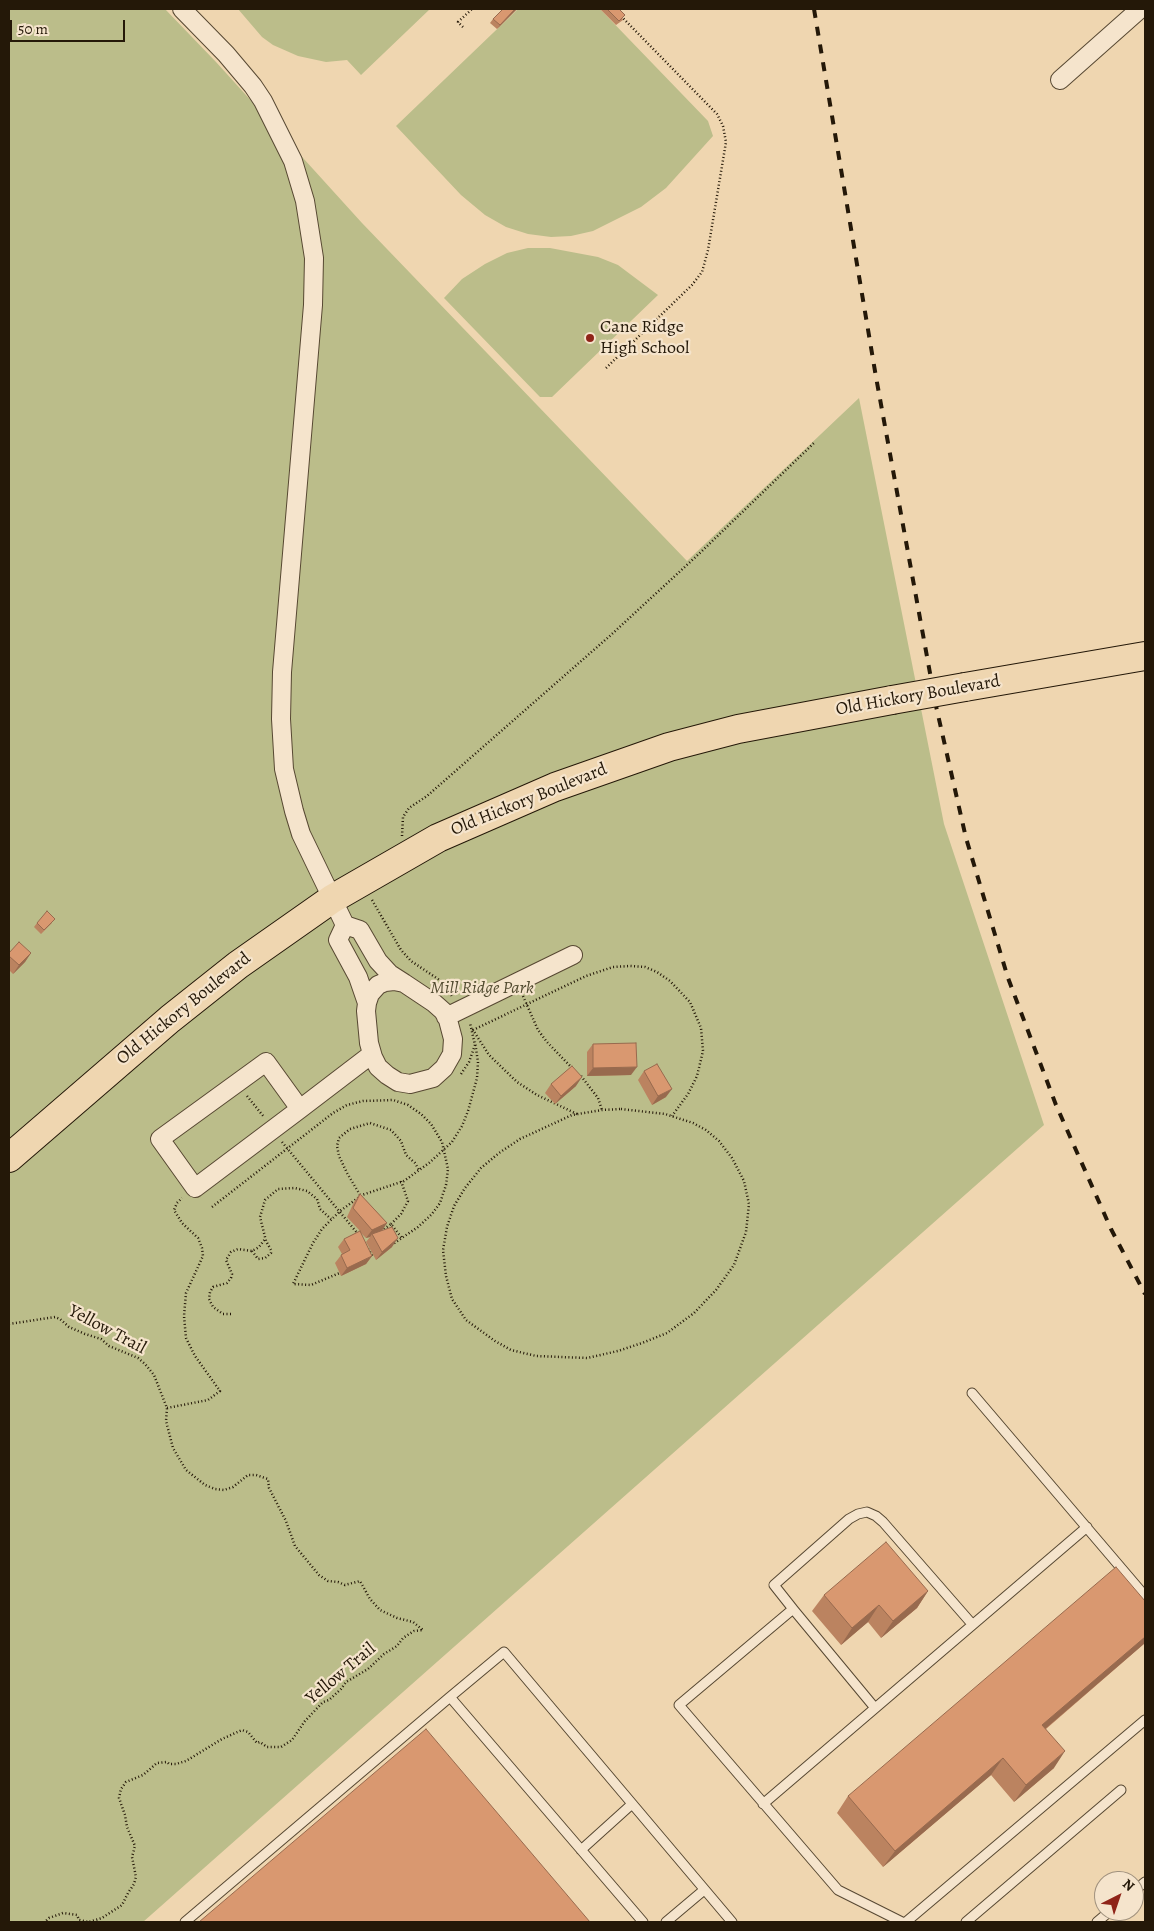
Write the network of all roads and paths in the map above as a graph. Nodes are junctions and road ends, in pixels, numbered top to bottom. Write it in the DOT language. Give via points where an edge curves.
graph roads {
  1 [pos="182,9"];
  2 [pos="472,9"];
  3 [pos="1140,9"];
  4 [pos="621,16"];
  5 [pos="463,28"];
  6 [pos="1060,80"];
  7 [pos="606,368"];
  8 [pos="815,442"];
  9 [pos="1145,656"];
  10 [pos="402,858"];
  11 [pos="332,900"];
  12 [pos="346,925"];
  13 [pos="573,954"];
  14 [pos="404,983"];
  15 [pos="516,983"];
  16 [pos="367,1003"];
  17 [pos="527,1004"];
  18 [pos="446,1017"];
  19 [pos="475,1042"];
  20 [pos="372,1054"];
  21 [pos="574,1070"];
  22 [pos="579,1075"];
  23 [pos="245,1092"];
  24 [pos="300,1109"];
  25 [pos="602,1110"];
  26 [pos="577,1114"];
  27 [pos="672,1116"];
  28 [pos="273,1129"];
  29 [pos="287,1148"];
  30 [pos="445,1150"];
  31 [pos="9,1158"];
  32 [pos="419,1170"];
  33 [pos="401,1181"];
  34 [pos="195,1188"];
  35 [pos="360,1196"];
  36 [pos="212,1207"];
  37 [pos="340,1211"];
  38 [pos="331,1219"];
  39 [pos="391,1224"];
  40 [pos="377,1233"];
  41 [pos="402,1238"];
  42 [pos="265,1239"];
  43 [pos="390,1246"];
  44 [pos="252,1251"];
  45 [pos="367,1259"];
  46 [pos="345,1270"];
  47 [pos="231,1314"];
  48 [pos="9,1324"];
  49 [pos="972,1394"];
  50 [pos="167,1408"];
  51 [pos="1086,1527"];
  52 [pos="1145,1596"];
  53 [pos="793,1608"];
  54 [pos="972,1624"];
  55 [pos="450,1697"];
  56 [pos="875,1708"];
  57 [pos="1145,1720"];
  58 [pos="1121,1790"];
  59 [pos="632,1804"];
  60 [pos="763,1804"];
  61 [pos="580,1850"];
  62 [pos="704,1890"];
  63 [pos="45,1922"];
  64 [pos="185,1922"];
  65 [pos="643,1922"];
  66 [pos="666,1922"];
  67 [pos="732,1922"];
  68 [pos="902,1922"];
  69 [pos="906,1922"];
  70 [pos="966,1922"];
  1 -- 11 [label="street" via="231,60 263,101 293,161 309,220 314,258 314,305 282,672 281,743 294,811"];
  2 -- 5 [label="path" via="458,22"];
  3 -- 6 [label="street"];
  4 -- 7 [label="path" via="716,114 723,126 726,142 702,272"];
  8 -- 10 [label="path" via="612,634 434,790 409,808 401,827"];
  9 -- 10 [label="main road, Old Hickory Boulevard, bridge" via="738,729 643,755 517,803 444,835"];
  10 -- 11 [label="main road, Old Hickory Boulevard"];
  11 -- 12 [label="street"];
  11 -- 31 [label="main road, Old Hickory Boulevard" via="205,989"];
  12 -- 14 [label="street" via="360,930 378,961"];
  12 -- 16 [label="street" via="338,940 358,976"];
  13 -- 15 [label="street"];
  14 -- 16 [label="street" via="381,983 372,990"];
  14 -- 18 [label="street" via="434,1003"];
  15 -- 17 [label="path"];
  15 -- 18 [label="street"];
  16 -- 20 [label="street"];
  17 -- 21 [label="path" via="540,1034"];
  17 -- 26 [label="path" via="473,1030 489,1055 516,1082"];
  17 -- 27 [label="path" via="612,967 644,967 670,981 690,1002 704,1045 697,1076"];
  18 -- 20 [label="street" via="452,1029 453,1048 444,1068 433,1078 410,1084 398,1082 378,1067"];
  19 -- 30 [label="path" via="478,1062 473,1096 462,1126"];
  20 -- 24 [label="street"];
  22 -- 25 [label="path" via="598,1098"];
  23 -- 28 [label="path"];
  24 -- 28 [label="street"];
  24 -- 34 [label="street" via="266,1062 160,1139"];
  25 -- 26 [label="path"];
  25 -- 27 [label="path" via="638,1110"];
  26 -- 27 [label="path" via="520,1139 481,1168 459,1196 444,1242 446,1276 452,1299 466,1320 511,1350 536,1356 587,1358 618,1351 667,1333 704,1304 734,1265 748,1217 744,1181 719,1141 693,1123"];
  28 -- 29 [label="path"];
  28 -- 34 [label="street"];
  29 -- 30 [label="path" via="347,1105 393,1100 421,1114 440,1136"];
  29 -- 36 [label="path"];
  29 -- 37 [label="path"];
  30 -- 32 [label="path"];
  30 -- 41 [label="path" via="448,1169 440,1203 426,1221"];
  32 -- 33 [label="path"];
  32 -- 35 [label="path" via="391,1130 370,1123 350,1128 337,1146"];
  33 -- 35 [label="path"];
  33 -- 39 [label="path" via="408,1201"];
  34 -- 50 [label="path" via="181,1198 174,1210 198,1238 203,1256 186,1293 186,1338 220,1392 208,1400"];
  35 -- 37 [label="path"];
  37 -- 38 [label="path"];
  37 -- 45 [label="path" via="373,1256"];
  38 -- 42 [label="path" via="307,1190 278,1189 268,1196 261,1212"];
  38 -- 46 [label="path" via="314,1242 293,1284 311,1285"];
  39 -- 40 [label="path"];
  39 -- 41 [label="path"];
  41 -- 43 [label="path"];
  42 -- 44 [label="path"];
  42 -- 44 [label="path" via="272,1250 269,1256 256,1259"];
  44 -- 47 [label="path" via="238,1249 231,1252 226,1260 231,1278 227,1284 214,1286 210,1292 213,1307 223,1314"];
  48 -- 50 [label="path, Yellow Trail" via="57,1318 69,1327 138,1358 154,1375"];
  49 -- 51 [label="lane"];
  50 -- 63 [label="path, Yellow Trail" via="166,1421 173,1448 191,1475 205,1485 224,1490 248,1475 268,1479 295,1546 319,1575 345,1585 360,1581 380,1610 413,1622 423,1630 403,1638 368,1669 346,1682 305,1721 292,1740 281,1747 257,1743 242,1730 186,1761 157,1763 143,1775 126,1782 119,1798 135,1846 132,1857 136,1877 122,1905 89,1922 79,1920 77,1915 63,1913"];
  51 -- 52 [label="lane"];
  51 -- 54 [label="lane"];
  53 -- 54 [label="lane" via="774,1585 849,1519 867,1512 883,1522"];
  53 -- 56 [label="lane"];
  53 -- 60 [label="lane" via="679,1705"];
  54 -- 56 [label="lane"];
  55 -- 59 [label="lane" via="504,1652"];
  55 -- 61 [label="lane"];
  55 -- 64 [label="lane"];
  56 -- 60 [label="lane"];
  57 -- 69 [label="lane"];
  58 -- 70 [label="lane"];
  59 -- 61 [label="lane"];
  59 -- 62 [label="lane"];
  60 -- 68 [label="lane" via="838,1890"];
  61 -- 65 [label="lane"];
  62 -- 66 [label="lane"];
  62 -- 67 [label="lane"];
}
